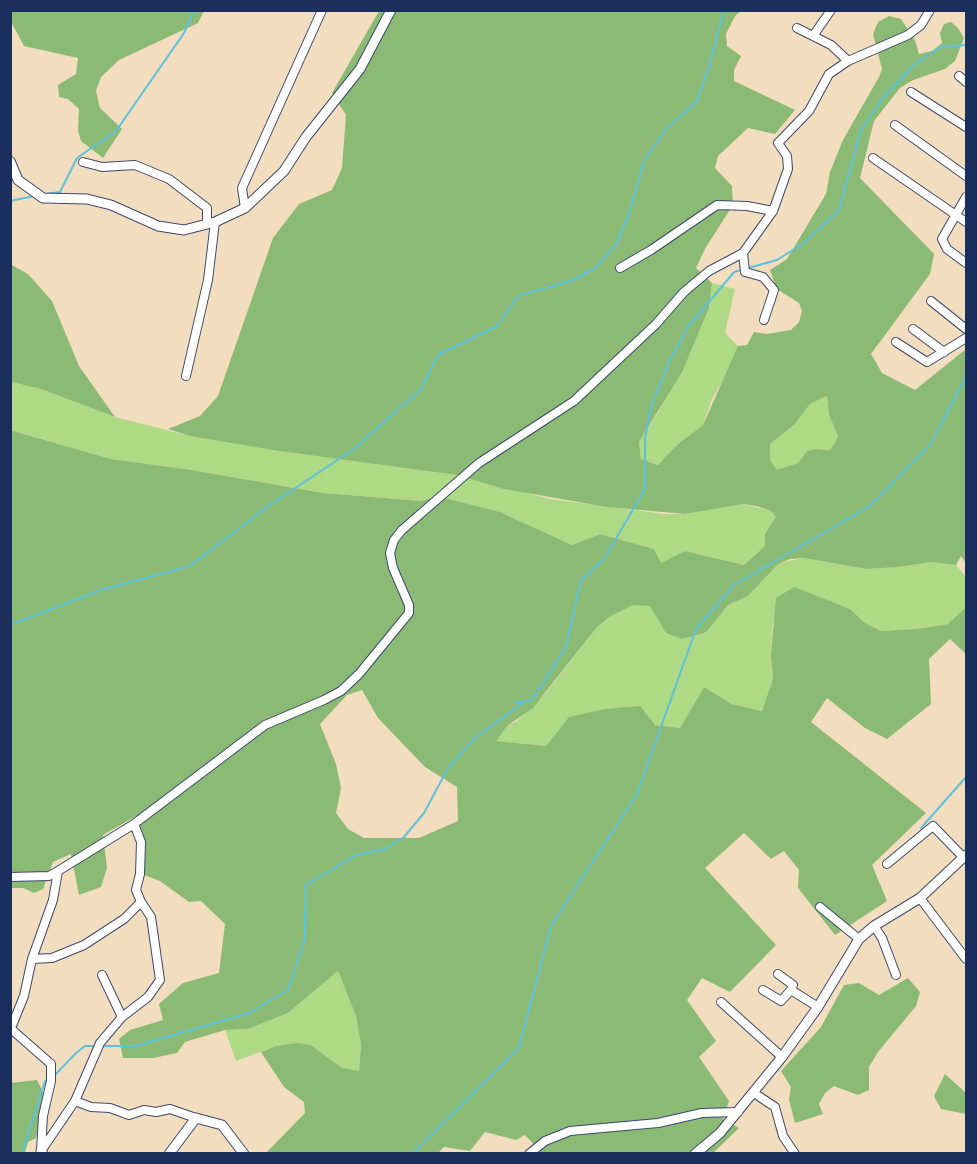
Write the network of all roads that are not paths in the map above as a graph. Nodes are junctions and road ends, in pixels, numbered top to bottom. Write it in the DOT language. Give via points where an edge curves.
graph roads {
  1 [pos="322,10"];
  2 [pos="391,10"];
  3 [pos="831,10"];
  4 [pos="930,10"];
  5 [pos="797,28"];
  6 [pos="813,36"];
  7 [pos="848,61"];
  8 [pos="959,76"];
  9 [pos="966,82"];
  10 [pos="911,92"];
  11 [pos="895,125"];
  12 [pos="966,127"];
  13 [pos="873,158"];
  14 [pos="10,161"];
  15 [pos="83,162"];
  16 [pos="966,176"];
  17 [pos="966,197"];
  18 [pos="245,208"];
  19 [pos="773,211"];
  20 [pos="956,214"];
  21 [pos="966,222"];
  22 [pos="211,223"];
  23 [pos="744,253"];
  24 [pos="966,263"];
  25 [pos="620,268"];
  26 [pos="931,301"];
  27 [pos="764,320"];
  28 [pos="913,329"];
  29 [pos="966,329"];
  30 [pos="966,338"];
  31 [pos="896,342"];
  32 [pos="944,352"];
  33 [pos="186,376"];
  34 [pos="134,824"];
  35 [pos="965,857"];
  36 [pos="887,864"];
  37 [pos="58,871"];
  38 [pos="10,878"];
  39 [pos="920,898"];
  40 [pos="141,903"];
  41 [pos="820,907"];
  42 [pos="874,926"];
  43 [pos="859,939"];
  44 [pos="32,959"];
  45 [pos="966,959"];
  46 [pos="778,974"];
  47 [pos="102,975"];
  48 [pos="896,975"];
  49 [pos="763,990"];
  50 [pos="791,990"];
  51 [pos="721,1002"];
  52 [pos="818,1007"];
  53 [pos="122,1017"];
  54 [pos="11,1028"];
  55 [pos="782,1057"];
  56 [pos="754,1093"];
  57 [pos="75,1101"];
  58 [pos="738,1112"];
  59 [pos="196,1118"];
  60 [pos="42,1152"];
  61 [pos="169,1154"];
  62 [pos="244,1154"];
  63 [pos="529,1154"];
  64 [pos="695,1154"];
  65 [pos="795,1154"];
  1 -- 18 [label="street" via="242,188"];
  2 -- 18 [label="street" via="344,92 306,137 284,171"];
  3 -- 6 [label="street"];
  4 -- 7 [label="street" via="921,25 908,35"];
  5 -- 6 [label="street"];
  6 -- 7 [label="street" via="831,45"];
  7 -- 19 [label="street" via="828,74 809,111 778,143 787,156 788,169"];
  8 -- 9 [label="street"];
  10 -- 12 [label="street"];
  11 -- 16 [label="street"];
  13 -- 20 [label="street"];
  14 -- 22 [label="street" via="18,180 43,198 87,199 158,226 184,230"];
  15 -- 22 [label="street" via="135,165 169,179 207,208"];
  17 -- 20 [label="street"];
  18 -- 22 [label="street"];
  19 -- 23 [label="street"];
  19 -- 25 [label="street" via="717,205"];
  20 -- 21 [label="street"];
  20 -- 24 [label="street" via="942,239 947,249"];
  22 -- 33 [label="street" via="208,280"];
  23 -- 27 [label="street" via="744,268 764,278 774,291"];
  23 -- 34 [label="street" via="709,271 574,401 479,463 402,530 390,553 410,605 409,613 341,691 265,725"];
  26 -- 29 [label="street"];
  28 -- 32 [label="street"];
  30 -- 32 [label="street"];
  31 -- 32 [label="street" via="926,362"];
  34 -- 37 [label="street"];
  34 -- 40 [label="street" via="141,842 136,890"];
  35 -- 36 [label="street" via="933,826"];
  35 -- 39 [label="street"];
  37 -- 38 [label="street" via="49,876"];
  37 -- 44 [label="street" via="53,900"];
  39 -- 42 [label="street"];
  39 -- 45 [label="street"];
  40 -- 44 [label="street" via="84,945 52,958"];
  40 -- 53 [label="street" via="151,916 160,980 148,997"];
  41 -- 43 [label="street"];
  42 -- 43 [label="street"];
  42 -- 48 [label="street"];
  43 -- 52 [label="street"];
  44 -- 54 [label="street" via="24,996"];
  46 -- 50 [label="street" via="793,985"];
  47 -- 53 [label="street"];
  49 -- 50 [label="street" via="781,1001"];
  50 -- 52 [label="street"];
  51 -- 55 [label="street"];
  52 -- 55 [label="street"];
  53 -- 57 [label="street" via="93,1053"];
  54 -- 60 [label="street" via="51,1064"];
  55 -- 56 [label="street"];
  56 -- 58 [label="street"];
  56 -- 65 [label="street" via="775,1107 783,1136"];
  57 -- 59 [label="street" via="129,1115 170,1109"];
  57 -- 60 [label="street"];
  58 -- 63 [label="street" via="702,1113 658,1123 570,1131 545,1141"];
  58 -- 64 [label="street"];
  59 -- 61 [label="street"];
  59 -- 62 [label="street" via="222,1125"];
}
